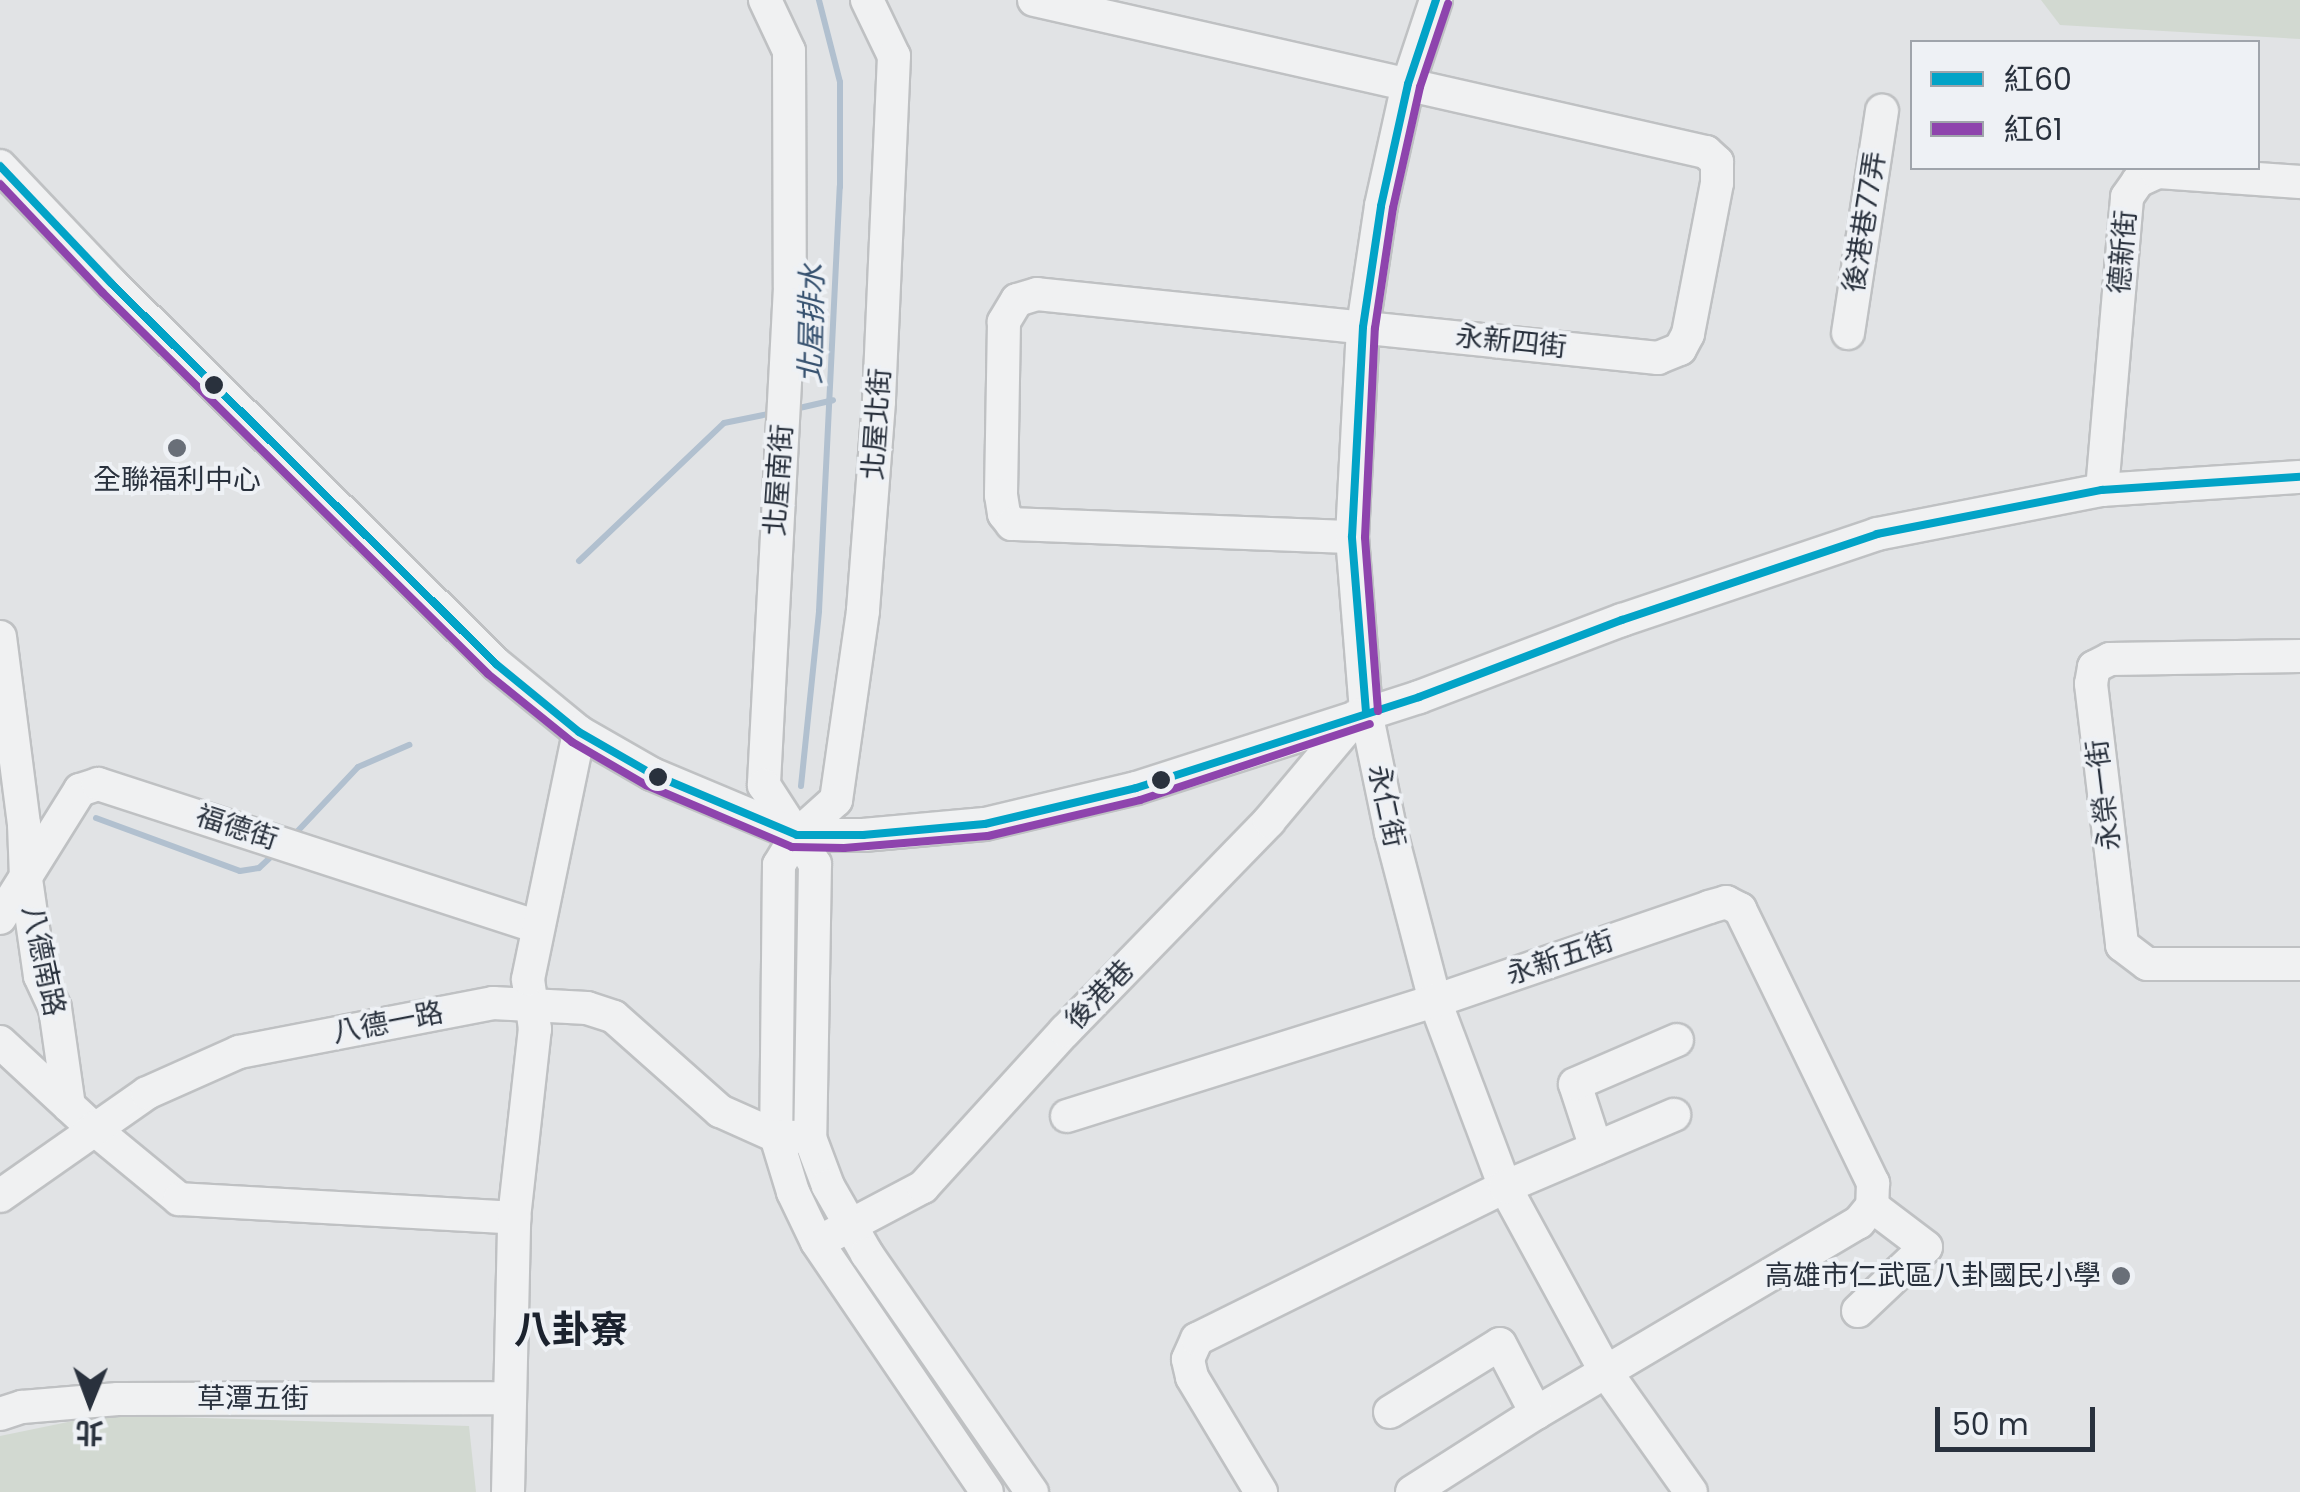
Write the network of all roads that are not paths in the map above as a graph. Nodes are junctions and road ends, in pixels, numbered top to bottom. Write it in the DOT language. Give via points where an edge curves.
graph roads {
  1 [pos="764,0"];
  2 [pos="867,0"];
  3 [pos="1034,0"];
  4 [pos="1436,0"];
  5 [pos="1408,84"];
  6 [pos="1882,111"];
  7 [pos="0,166"];
  8 [pos="2300,182"];
  9 [pos="1363,327"];
  10 [pos="1848,333"];
  11 [pos="2300,477"];
  12 [pos="2102,490"];
  13 [pos="1352,536"];
  14 [pos="0,636"];
  15 [pos="2300,656"];
  16 [pos="1362,714"];
  17 [pos="580,732"];
  18 [pos="797,835"];
  19 [pos="26,879"];
  20 [pos="0,918"];
  21 [pos="537,928"];
  22 [pos="2300,964"];
  23 [pos="1435,1001"];
  24 [pos="528,1004"];
  25 [pos="1676,1040"];
  26 [pos="0,1042"];
  27 [pos="68,1106"];
  28 [pos="1674,1115"];
  29 [pos="1067,1116"];
  30 [pos="93,1128"];
  31 [pos="776,1136"];
  32 [pos="810,1138"];
  33 [pos="1596,1148"];
  34 [pos="1505,1187"];
  35 [pos="0,1196"];
  36 [pos="1872,1206"];
  37 [pos="514,1218"];
  38 [pos="850,1227"];
  39 [pos="817,1242"];
  40 [pos="1858,1311"];
  41 [pos="1606,1372"];
  42 [pos="507,1398"];
  43 [pos="1390,1412"];
  44 [pos="1536,1413"];
  45 [pos="0,1414"];
  46 [pos="508,1492"];
  47 [pos="987,1492"];
  48 [pos="1032,1492"];
  49 [pos="1260,1492"];
  50 [pos="1412,1492"];
  51 [pos="1692,1492"];
  1 -- 18 [label="street, 北屋南街" via="789,51 788,345 764,785"];
  2 -- 18 [label="street, 北屋北街" via="894,56 863,611 836,800"];
  3 -- 5 [label="street, 永新四街"];
  4 -- 5 [label="street, 永仁街"];
  5 -- 9 [label="street, 永仁街"];
  5 -- 9 [label="street, 永新四街" via="1706,152 1717,162 1717,183 1688,334 1680,349 1658,358"];
  6 -- 10 [label="street, 後港巷77弄"];
  7 -- 17 [label="street" via="496,664"];
  8 -- 12 [label="street, 德新街" via="2158,172 2127,197"];
  9 -- 13 [label="street, 永仁街"];
  9 -- 13 [label="street, 永新四街" via="1037,294 1017,300 1004,322 1001,495 1012,524"];
  11 -- 12 [label="street"];
  12 -- 16 [label="street" via="1878,534"];
  13 -- 16 [label="street, 永仁街"];
  14 -- 19 [label="street, 八德南路"];
  15 -- 22 [label="street, 永榮一街" via="2110,659 2094,667 2091,684 2122,945 2146,964"];
  16 -- 18 [label="street" via="1027,816 862,836"];
  16 -- 23 [label="street, 永仁街"];
  16 -- 38 [label="street, 後港巷" via="923,1187"];
  17 -- 18 [label="street" via="652,774"];
  17 -- 21 [label="street"];
  18 -- 31 [label="street" via="779,865"];
  18 -- 32 [label="street" via="815,864"];
  19 -- 20 [label="street, 福德街"];
  19 -- 21 [label="street, 福德街" via="80,790 106,785"];
  19 -- 27 [label="street, 八德南路" via="40,976 55,1008"];
  21 -- 24 [label="street"];
  23 -- 29 [label="street, 永新五街"];
  23 -- 34 [label="street, 永仁街"];
  23 -- 36 [label="street, 永新五街" via="1726,902 1740,909 1873,1183"];
  24 -- 30 [label="street, 八德一路" via="493,1003 240,1052 147,1093"];
  24 -- 31 [label="street, 八德一路" via="614,1017 720,1111"];
  24 -- 37 [label="street" via="535,1029"];
  25 -- 33 [label="street" via="1575,1084"];
  26 -- 27 [label="street"];
  27 -- 30 [label="street"];
  28 -- 33 [label="street"];
  30 -- 35 [label="street, 八德一路"];
  30 -- 37 [label="street" via="179,1199"];
  31 -- 32 [label="street, 八德一路"];
  31 -- 39 [label="street"];
  32 -- 38 [label="street"];
  33 -- 34 [label="street"];
  34 -- 41 [label="street, 永仁街"];
  34 -- 49 [label="street" via="1197,1339 1188,1359 1192,1377"];
  36 -- 40 [label="street" via="1926,1248"];
  36 -- 41 [label="street" via="1859,1222"];
  37 -- 42 [label="street"];
  38 -- 39 [label="street, 後港巷"];
  38 -- 48 [label="street"];
  39 -- 47 [label="street"];
  41 -- 44 [label="street"];
  41 -- 51 [label="street, 永仁街"];
  42 -- 45 [label="street, 草潭五街" via="118,1399"];
  42 -- 46 [label="street"];
  43 -- 44 [label="street" via="1500,1344"];
  44 -- 50 [label="street"];
}
